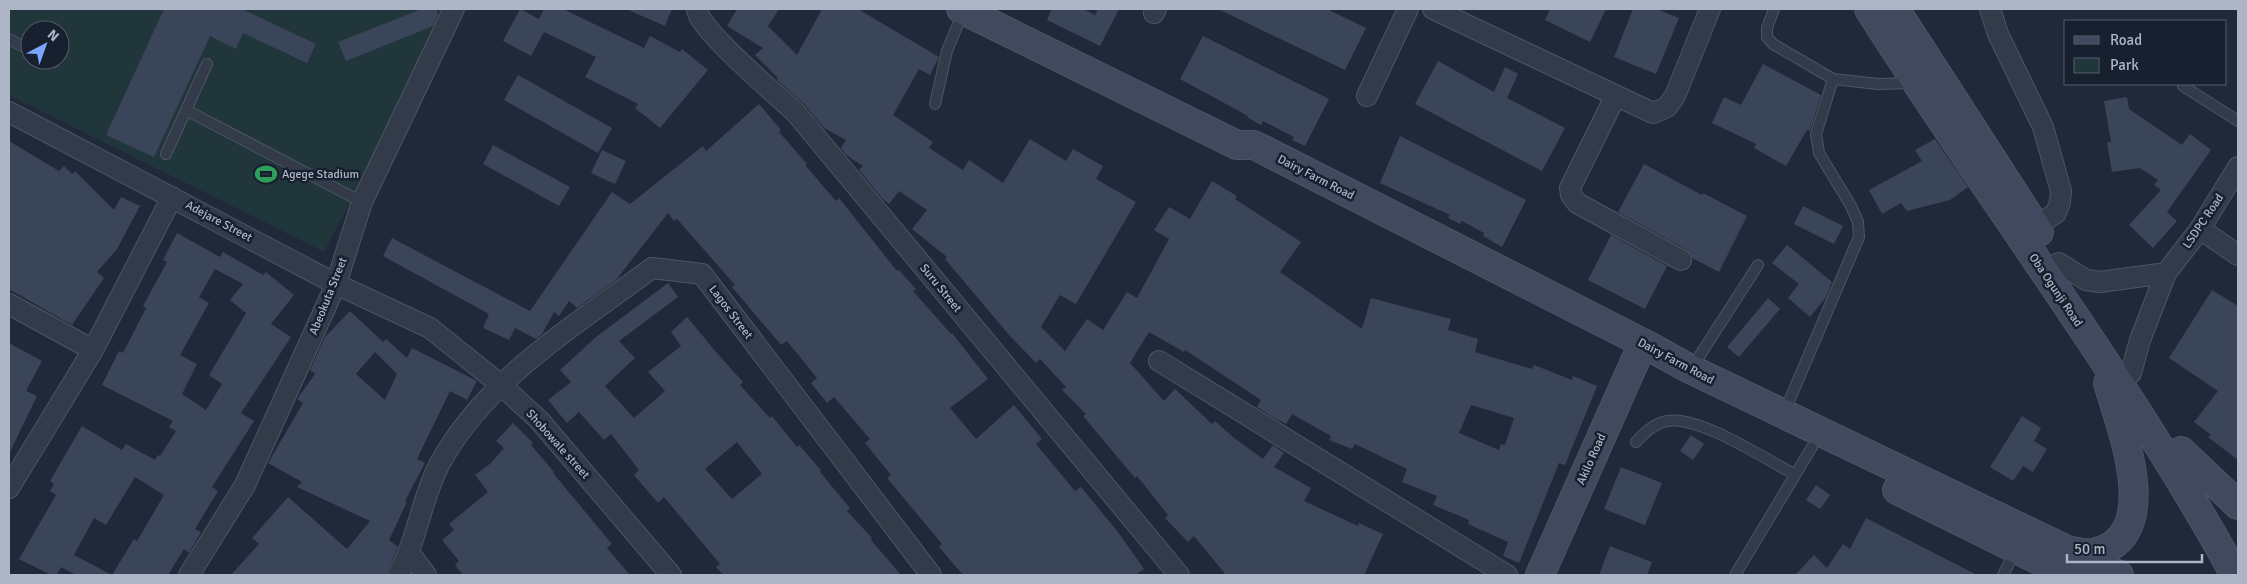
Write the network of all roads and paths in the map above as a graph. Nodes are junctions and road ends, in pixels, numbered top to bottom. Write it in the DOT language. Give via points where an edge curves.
graph roads {
  1 [pos="454,9"];
  2 [pos="697,9"];
  3 [pos="962,9"];
  4 [pos="1408,9"];
  5 [pos="1434,9"];
  6 [pos="1710,9"];
  7 [pos="1774,9"];
  8 [pos="1869,9"];
  9 [pos="1895,9"];
  10 [pos="1990,9"];
  11 [pos="207,64"];
  12 [pos="1833,79"];
  13 [pos="1916,82"];
  14 [pos="2183,86"];
  15 [pos="1367,96"];
  16 [pos="1616,97"];
  17 [pos="935,104"];
  18 [pos="186,110"];
  19 [pos="9,112"];
  20 [pos="2238,121"];
  21 [pos="166,154"];
  22 [pos="2238,167"];
  23 [pos="172,197"];
  24 [pos="362,202"];
  25 [pos="2200,229"];
  26 [pos="2028,231"];
  27 [pos="2238,255"];
  28 [pos="1681,260"];
  29 [pos="2059,263"];
  30 [pos="1758,265"];
  31 [pos="2166,272"];
  32 [pos="336,284"];
  33 [pos="9,304"];
  34 [pos="430,328"];
  35 [pos="93,350"];
  36 [pos="1640,350"];
  37 [pos="2100,356"];
  38 [pos="1159,361"];
  39 [pos="1690,369"];
  40 [pos="2131,373"];
  41 [pos="501,385"];
  42 [pos="1783,415"];
  43 [pos="1636,442"];
  44 [pos="1812,447"];
  45 [pos="2181,451"];
  46 [pos="1794,474"];
  47 [pos="9,488"];
  48 [pos="2238,505"];
  49 [pos="2238,546"];
  50 [pos="2016,550"];
  51 [pos="410,554"];
  52 [pos="2069,563"];
  53 [pos="189,575"];
  54 [pos="398,575"];
  55 [pos="426,575"];
  56 [pos="671,575"];
  57 [pos="931,575"];
  58 [pos="1180,575"];
  59 [pos="1507,575"];
  60 [pos="1540,575"];
  61 [pos="1735,575"];
  62 [pos="2003,575"];
  63 [pos="2119,575"];
  64 [pos="2235,575"];
  1 -- 24 [label="street, Abeokuta Street"];
  2 -- 58 [label="street, Suru Street" via="703,24 721,43 796,113"];
  3 -- 17 [label="lane" via="947,51"];
  3 -- 36 [label="main road, Dairy Farm Road" via="1237,145 1254,145"];
  4 -- 15 [label="street"];
  5 -- 16 [label="street"];
  6 -- 16 [label="street" via="1676,96 1667,107 1653,113"];
  7 -- 12 [label="lane" via="1766,37"];
  8 -- 13 [label="main road, Oba Ogunji Road"];
  9 -- 26 [label="main road, Oba Ogunji Road"];
  10 -- 26 [label="street" via="1998,34 2043,127 2061,191 2056,213"];
  11 -- 18 [label="lane"];
  12 -- 13 [label="lane" via="1878,84"];
  12 -- 42 [label="lane" via="1816,134 1819,153 1851,206 1858,222 1859,237"];
  13 -- 26 [label="main road, Oba Ogunji Road"];
  14 -- 20 [label="lane"];
  16 -- 28 [label="street" via="1570,188 1571,194 1577,203 1595,214"];
  18 -- 21 [label="lane"];
  18 -- 24 [label="lane"];
  19 -- 23 [label="street, Adejare Street"];
  22 -- 25 [label="street, LSDPC Road"];
  23 -- 32 [label="street, Adejare Street"];
  23 -- 35 [label="street"];
  24 -- 32 [label="street, Abeokuta Street"];
  25 -- 27 [label="street"];
  25 -- 31 [label="street, LSDPC Road"];
  26 -- 29 [label="main road, Oba Ogunji Road"];
  26 -- 37 [label="main road, Oba Ogunji Road"];
  29 -- 31 [label="street" via="2086,280 2100,282"];
  29 -- 40 [label="main road, Oba Ogunji Road"];
  30 -- 39 [label="lane"];
  31 -- 40 [label="street, LSDPC Road"];
  32 -- 34 [label="street, Adejare Street"];
  32 -- 53 [label="street, Abeokuta Street" via="245,485"];
  33 -- 35 [label="street"];
  34 -- 41 [label="street, Shobowale street"];
  35 -- 47 [label="street"];
  36 -- 39 [label="main road, Dairy Farm Road"];
  36 -- 44 [label="main road, Dairy Farm Road"];
  36 -- 60 [label="main road, Akilo Road"];
  37 -- 52 [label="main road" via="2135,488 2130,523 2118,542"];
  37 -- 64 [label="main road, Oba Ogunji Road" via="2201,512"];
  38 -- 59 [label="street"];
  39 -- 42 [label="main road, Dairy Farm Road"];
  40 -- 45 [label="main road, Oba Ogunji Road"];
  41 -- 51 [label="street, Lagos Street" via="458,434 438,466"];
  41 -- 56 [label="street, Shobowale street" via="539,420"];
  41 -- 57 [label="street, Lagos Street" via="652,268 702,274"];
  42 -- 52 [label="main road, Dairy Farm Road"];
  43 -- 46 [label="lane" via="1646,431 1667,421 1699,424"];
  44 -- 46 [label="lane"];
  44 -- 50 [label="main road, Dairy Farm Road"];
  45 -- 48 [label="main road"];
  45 -- 49 [label="main road, Oba Ogunji Road"];
  46 -- 61 [label="lane"];
  50 -- 52 [label="main road, Dairy Farm Road"];
  50 -- 62 [label="lane"];
  51 -- 54 [label="street, Lagos Street"];
  51 -- 55 [label="street"];
  52 -- 63 [label="main road, Dairy Farm Road"];
}
